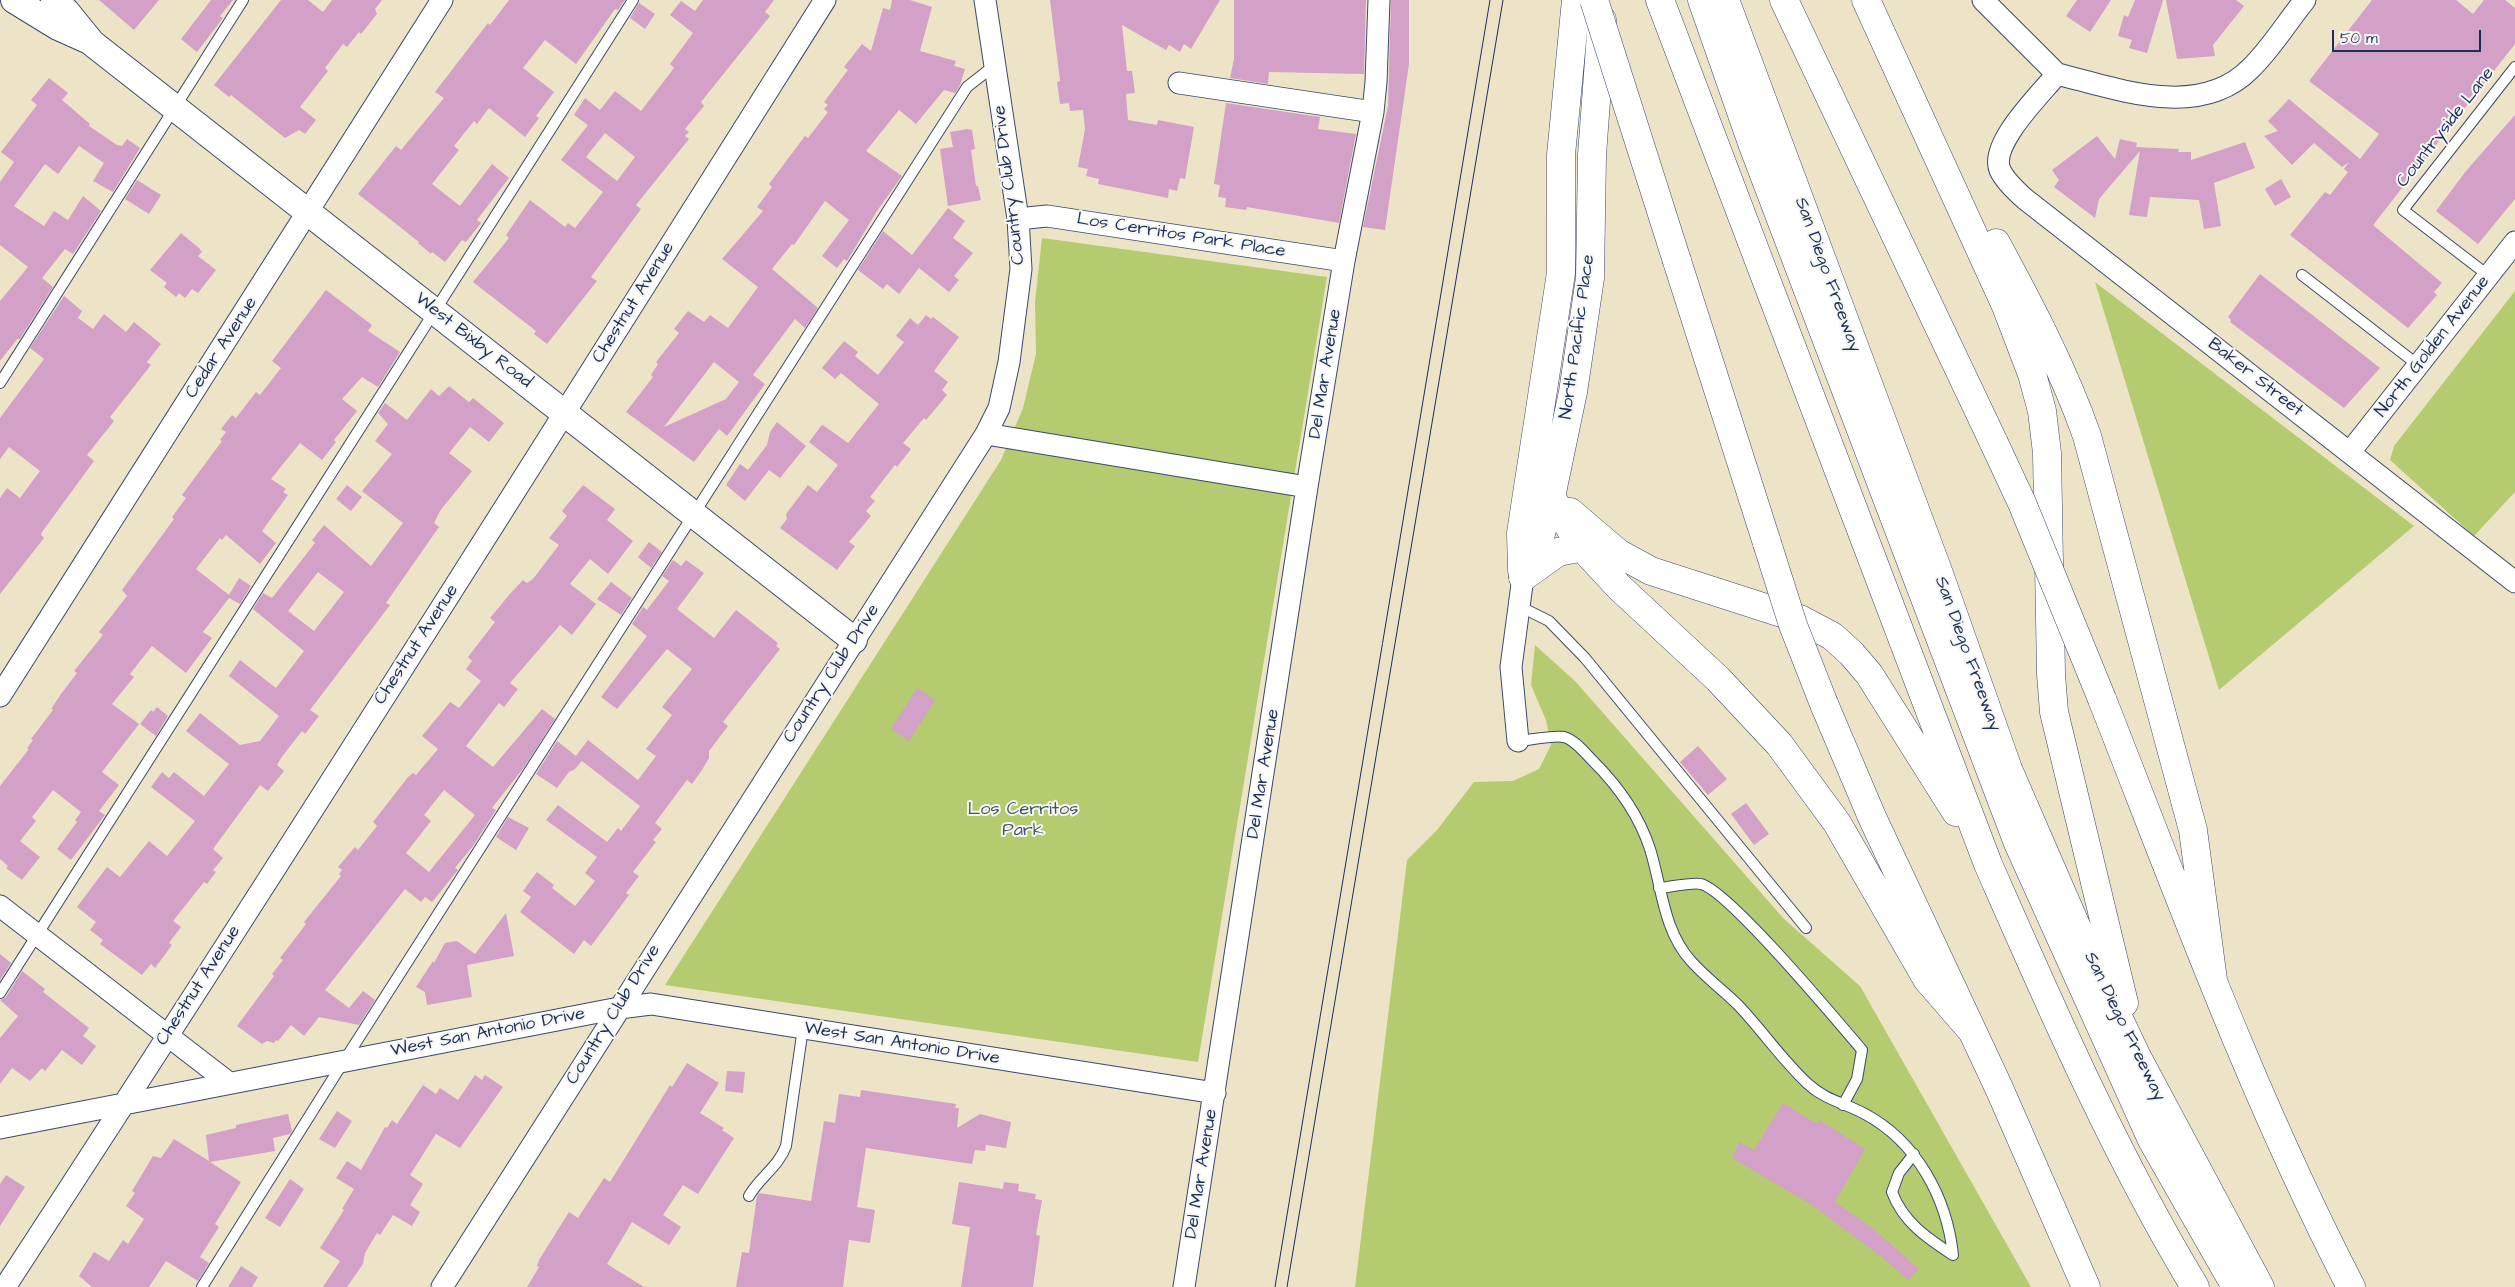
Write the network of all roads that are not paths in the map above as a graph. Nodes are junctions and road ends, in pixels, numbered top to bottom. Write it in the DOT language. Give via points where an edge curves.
graph roads {
  1 [pos="14,0"];
  2 [pos="54,0"];
  3 [pos="243,0"];
  4 [pos="442,0"];
  5 [pos="634,0"];
  6 [pos="825,0"];
  7 [pos="985,0"];
  8 [pos="1379,0"];
  9 [pos="1576,0"];
  10 [pos="1594,0"];
  11 [pos="1605,0"];
  12 [pos="1660,0"];
  13 [pos="1725,0"];
  14 [pos="1784,0"];
  15 [pos="1866,0"];
  16 [pos="1983,0"];
  17 [pos="2305,0"];
  18 [pos="1692,1"];
  19 [pos="1883,36"];
  20 [pos="92,43"];
  21 [pos="995,66"];
  22 [pos="2515,67"];
  23 [pos="2057,74"];
  24 [pos="1179,83"];
  25 [pos="174,107"];
  26 [pos="1373,112"];
  27 [pos="307,213"];
  28 [pos="1018,219"];
  29 [pos="2515,242"];
  30 [pos="1344,261"];
  31 [pos="2302,275"];
  32 [pos="2489,276"];
  33 [pos="435,311"];
  34 [pos="2418,365"];
  35 [pos="0,383"];
  36 [pos="565,413"];
  37 [pos="986,434"];
  38 [pos="2350,452"];
  39 [pos="1532,466"];
  40 [pos="1307,487"];
  41 [pos="1551,497"];
  42 [pos="695,514"];
  43 [pos="1593,544"];
  44 [pos="1523,577"];
  45 [pos="2515,582"];
  46 [pos="1519,606"];
  47 [pos="854,640"];
  48 [pos="0,696"];
  49 [pos="1518,741"];
  50 [pos="1988,864"];
  51 [pos="1659,888"];
  52 [pos="0,906"];
  53 [pos="1806,928"];
  54 [pos="37,934"];
  55 [pos="2214,980"];
  56 [pos="0,993"];
  57 [pos="619,1008"];
  58 [pos="803,1028"];
  59 [pos="1972,1031"];
  60 [pos="168,1036"];
  61 [pos="2136,1055"];
  62 [pos="344,1061"];
  63 [pos="229,1083"];
  64 [pos="1215,1093"];
  65 [pos="125,1104"];
  66 [pos="1843,1105"];
  67 [pos="0,1128"];
  68 [pos="1914,1154"];
  69 [pos="749,1196"];
  70 [pos="5,1287"];
  71 [pos="202,1287"];
  72 [pos="442,1287"];
  73 [pos="1184,1287"];
  74 [pos="2086,1287"];
  75 [pos="2195,1287"];
  76 [pos="2221,1287"];
  77 [pos="2236,1287"];
  78 [pos="2260,1287"];
  79 [pos="2351,1287"];
  1 -- 20 [label="street, West Bixby Road"];
  2 -- 20 [label="street, West Bixby Road"];
  3 -- 25 [label="lane"];
  4 -- 27 [label="street, Cedar Avenue"];
  5 -- 33 [label="lane"];
  6 -- 36 [label="street, Chestnut Avenue"];
  7 -- 21 [label="street, Country Club Drive"];
  8 -- 26 [label="street"];
  9 -- 39 [label="main road, North Pacific Place" via="1561,155 1561,273"];
  10 -- 59 [label="main road, bridge" via="1793,624 1872,816"];
  11 -- 41 [label="main road, North Pacific Place" via="1592,155 1590,278 1574,392"];
  12 -- 50 [label="main road"];
  13 -- 61 [label="main road, San Diego Freeway" via="2008,769"];
  14 -- 55 [label="main road, bridge" via="2022,503"];
  15 -- 19 [label="main road"];
  16 -- 23 [label="street"];
  17 -- 23 [label="street" via="2250,70 2226,87 2197,97 2163,97 2130,92"];
  18 -- 76 [label="main road" via="1957,725 2047,946 2121,1101"];
  18 -- 77 [label="main road" via="1759,161 2018,843 2152,1140"];
  19 -- 55 [label="main road" via="2041,326 2070,386 2193,830"];
  19 -- 61 [label="main road" via="2020,336 2042,411 2047,462 2054,712"];
  20 -- 25 [label="street, West Bixby Road"];
  21 -- 28 [label="street, Country Club Drive"];
  21 -- 42 [label="lane" via="967,87"];
  22 -- 32 [label="lane, Countryside Lane" via="2403,210"];
  23 -- 38 [label="street, Baker Street" via="2005,138 1998,155 2000,169 2011,186"];
  24 -- 26 [label="street"];
  25 -- 27 [label="street, West Bixby Road"];
  25 -- 35 [label="lane"];
  26 -- 30 [label="street"];
  27 -- 33 [label="street, West Bixby Road"];
  27 -- 48 [label="street, Cedar Avenue"];
  28 -- 30 [label="street, Los Cerritos Park Place" via="1047,216"];
  28 -- 37 [label="street, Country Club Drive" via="1021,269 1009,362 999,408"];
  29 -- 32 [label="street, North Golden Avenue"];
  30 -- 40 [label="street, Del Mar Avenue"];
  31 -- 34 [label="lane"];
  32 -- 34 [label="street, North Golden Avenue"];
  33 -- 36 [label="street, West Bixby Road"];
  33 -- 54 [label="lane"];
  34 -- 38 [label="street, North Golden Avenue"];
  36 -- 42 [label="street, West Bixby Road"];
  36 -- 60 [label="street, Chestnut Avenue"];
  37 -- 40 [label="street"];
  37 -- 47 [label="street, Country Club Drive"];
  38 -- 45 [label="street, Baker Street"];
  39 -- 41 [label="main road"];
  39 -- 44 [label="main road, North Pacific Place" via="1521,533"];
  40 -- 64 [label="street, Del Mar Avenue"];
  41 -- 43 [label="main road"];
  41 -- 44 [label="main road, North Pacific Place" via="1540,536"];
  42 -- 47 [label="street, West Bixby Road"];
  42 -- 62 [label="lane"];
  43 -- 44 [label="main road" via="1558,552"];
  43 -- 50 [label="main road" via="1651,571 1800,619 1832,636 1869,674"];
  43 -- 59 [label="main road" via="1619,587 1718,679 1779,744 1837,824 1927,979"];
  44 -- 46 [label="street, North Pacific Place"];
  46 -- 49 [label="street, North Pacific Place" via="1511,667"];
  46 -- 53 [label="lane" via="1550,621 1585,658"];
  47 -- 57 [label="street, Country Club Drive"];
  49 -- 51 [label="lane" via="1564,737 1600,768 1633,810 1650,848"];
  50 -- 75 [label="main road" via="2094,1095"];
  51 -- 66 [label="lane" via="1669,925 1690,960 1738,1006 1809,1085"];
  51 -- 66 [label="lane" via="1701,884 1719,895 1837,1020 1862,1050 1857,1079"];
  52 -- 54 [label="street"];
  54 -- 56 [label="lane"];
  54 -- 60 [label="street"];
  55 -- 79 [label="main road" via="2256,1088 2321,1230"];
  57 -- 58 [label="street, West San Antonio Drive" via="652,1004"];
  57 -- 62 [label="street, West San Antonio Drive"];
  57 -- 72 [label="street, Country Club Drive"];
  58 -- 64 [label="street, West San Antonio Drive"];
  58 -- 69 [label="lane" via="786,1146 783,1155 756,1183"];
  59 -- 74 [label="main road"];
  60 -- 63 [label="street"];
  60 -- 65 [label="street, Chestnut Avenue"];
  61 -- 78 [label="main road, San Diego Freeway"];
  62 -- 63 [label="street, West San Antonio Drive"];
  62 -- 71 [label="lane"];
  63 -- 65 [label="street, West San Antonio Drive"];
  64 -- 73 [label="street, Del Mar Avenue"];
  65 -- 67 [label="street, West San Antonio Drive"];
  65 -- 70 [label="street, Chestnut Avenue"];
  66 -- 68 [label="lane" via="1865,1114 1902,1140"];
  68 -- 68 [label="lane" via="1900,1173 1892,1192 1898,1208 1926,1238 1953,1256 1942,1206"];
}
